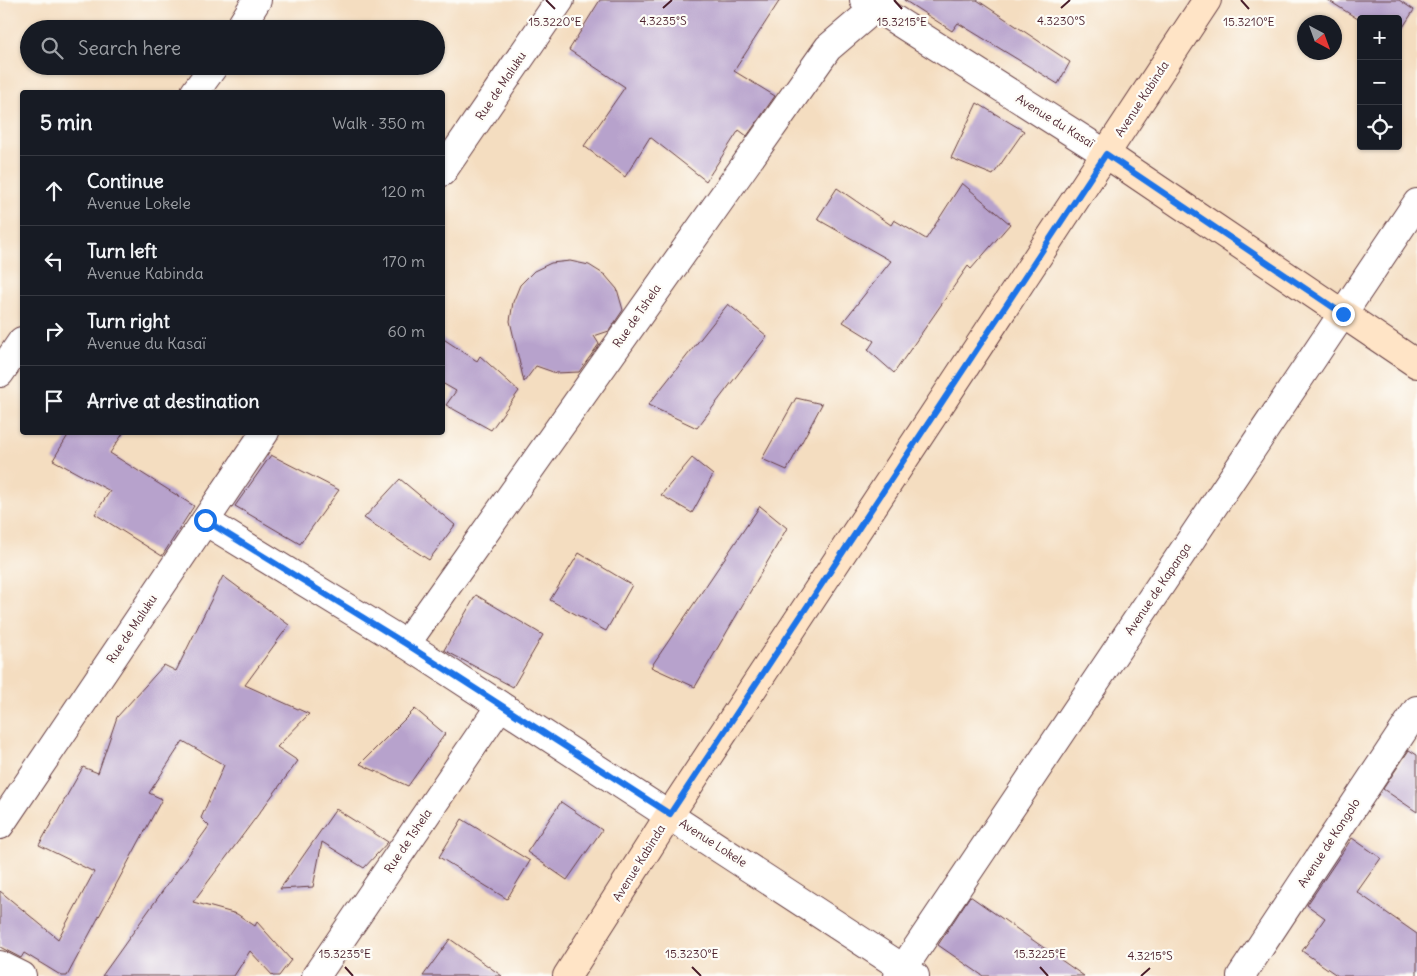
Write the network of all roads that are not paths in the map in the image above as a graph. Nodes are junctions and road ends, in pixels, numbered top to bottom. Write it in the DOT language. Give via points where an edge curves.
graph roads {
  1 [pos="257,0"];
  2 [pos="560,0"];
  3 [pos="1207,0"];
  4 [pos="873,3"];
  5 [pos="245,20"];
  6 [pos="207,75"];
  7 [pos="196,90"];
  8 [pos="1106,154"];
  9 [pos="445,168"];
  10 [pos="1417,202"];
  11 [pos="1343,314"];
  12 [pos="20,344"];
  13 [pos="1417,364"];
  14 [pos="0,373"];
  15 [pos="263,435"];
  16 [pos="205,520"];
  17 [pos="406,644"];
  18 [pos="500,706"];
  19 [pos="1417,710"];
  20 [pos="670,814"];
  21 [pos="0,825"];
  22 [pos="0,966"];
  23 [pos="905,973"];
  24 [pos="22,976"];
  25 [pos="316,976"];
  26 [pos="567,976"];
  27 [pos="1241,976"];
  1 -- 5 [label="street"];
  2 -- 9 [label="street, Rue de Maluku"];
  3 -- 8 [label="street, Avenue Kabinda"];
  4 -- 8 [label="street, Avenue du Kasaï"];
  4 -- 17 [label="street, Rue de Tshela" via="828,48"];
  6 -- 7 [label="street"];
  8 -- 11 [label="street, Avenue du Kasaï"];
  8 -- 20 [label="street, Avenue Kabinda"];
  10 -- 11 [label="street, Avenue de Kapanga"];
  11 -- 13 [label="street, Avenue du Kasaï"];
  11 -- 23 [label="street, Avenue de Kapanga"];
  12 -- 14 [label="street"];
  15 -- 16 [label="street, Rue de Maluku"];
  16 -- 17 [label="street, Avenue Lokele"];
  16 -- 21 [label="street, Rue de Maluku"];
  17 -- 18 [label="street, Avenue Lokele"];
  18 -- 20 [label="street, Avenue Lokele"];
  18 -- 25 [label="street, Rue de Tshela"];
  19 -- 27 [label="street, Avenue de Kongolo"];
  20 -- 23 [label="street, Avenue Lokele"];
  20 -- 26 [label="street, Avenue Kabinda"];
  22 -- 24 [label="street"];
}
